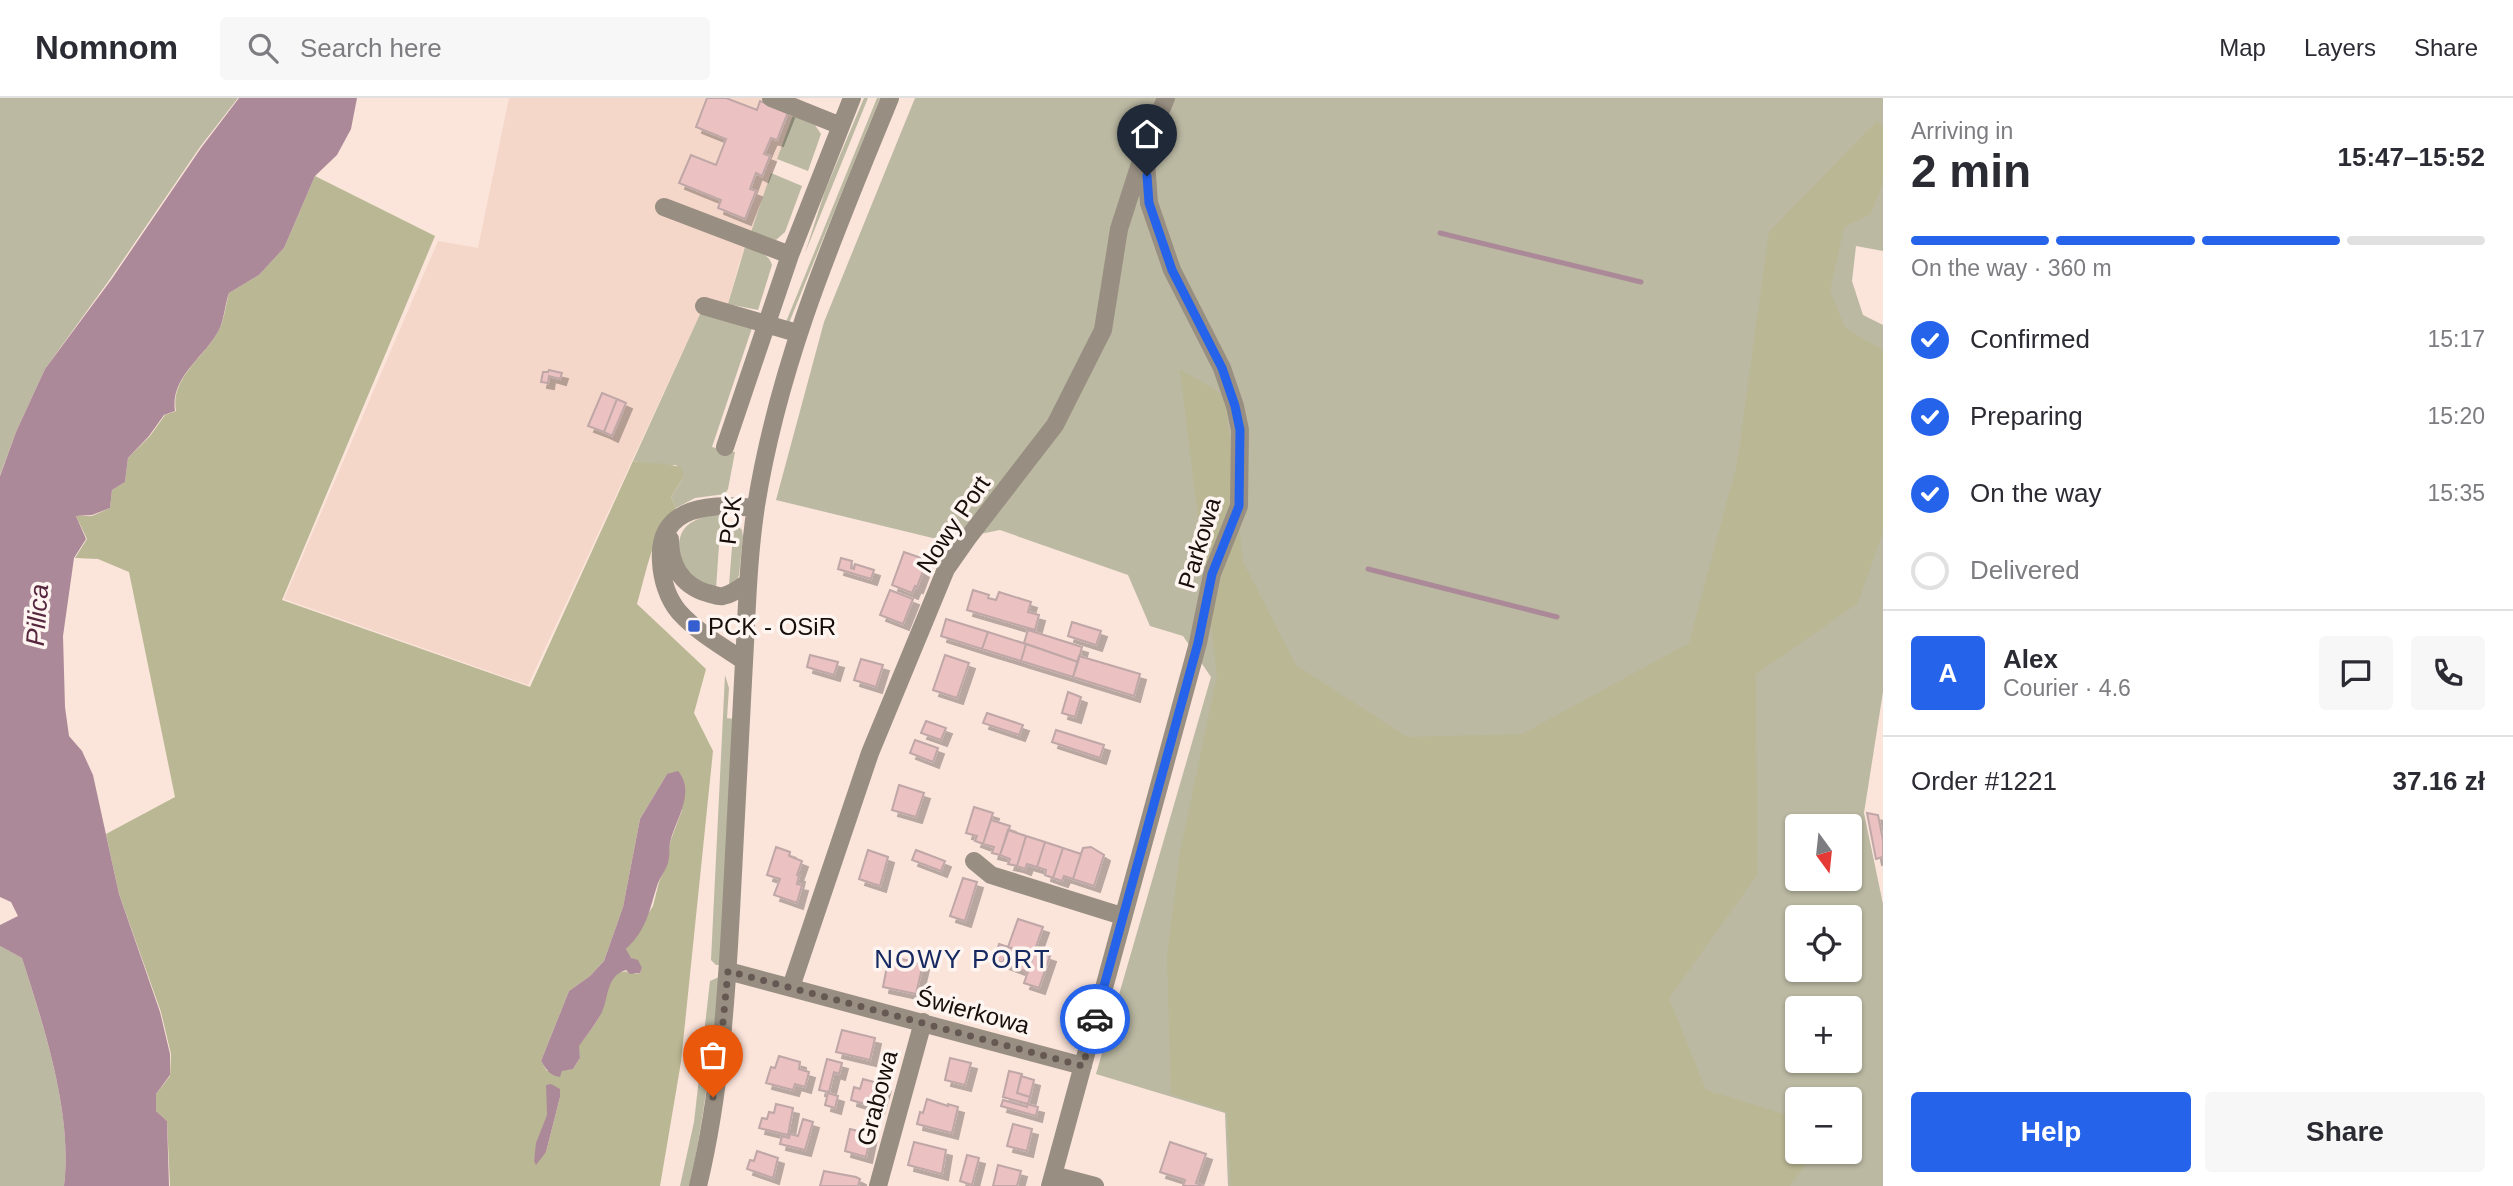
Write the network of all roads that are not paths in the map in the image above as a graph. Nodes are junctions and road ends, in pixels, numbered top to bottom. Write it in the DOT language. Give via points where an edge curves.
graph roads {
  1 [pos="771,98"];
  2 [pos="852,98"];
  3 [pos="890,98"];
  4 [pos="1166,98"];
  5 [pos="841,126"];
  6 [pos="1145,148"];
  7 [pos="664,207"];
  8 [pos="790,256"];
  9 [pos="704,306"];
  10 [pos="766,323"];
  11 [pos="797,333"];
  12 [pos="725,447"];
  13 [pos="755,508"];
  14 [pos="680,517"];
  15 [pos="747,583"];
  16 [pos="744,661"];
  17 [pos="974,861"];
  18 [pos="1122,916"];
  19 [pos="728,971"];
  20 [pos="791,987"];
  21 [pos="923,1022"];
  22 [pos="1083,1066"];
  23 [pos="1051,1180"];
  24 [pos="698,1186"];
  25 [pos="878,1186"];
  26 [pos="1095,1186"];
  1 -- 5 [label="street"];
  2 -- 5 [label="street"];
  3 -- 11 [label="street, PCK"];
  4 -- 6 [label="street, Nowy Port"];
  5 -- 8 [label="street"];
  6 -- 18 [label="street, Parkowa" via="1149,203 1172,270 1222,368 1235,406 1240,430 1239,506 1212,574 1198,643"];
  6 -- 20 [label="street, Nowy Port" via="1119,229 1103,330 1055,425 946,569 870,753"];
  7 -- 8 [label="street"];
  8 -- 10 [label="street"];
  9 -- 10 [label="street"];
  10 -- 11 [label="street"];
  10 -- 12 [label="street"];
  11 -- 13 [label="street, PCK"];
  13 -- 14 [label="street" via="699,508"];
  13 -- 15 [label="street, PCK"];
  14 -- 15 [label="street" via="670,536 670,554 686,582 718,596"];
  14 -- 16 [label="street" via="666,531 660,553 667,592 694,626"];
  15 -- 16 [label="street, PCK"];
  16 -- 19 [label="street, PCK"];
  17 -- 18 [label="street" via="991,875"];
  18 -- 22 [label="street, Parkowa"];
  19 -- 20 [label="street, Świerkowa"];
  19 -- 24 [label="street"];
  20 -- 21 [label="street, Świerkowa"];
  21 -- 22 [label="street, Świerkowa"];
  21 -- 25 [label="street, Grabowa"];
  22 -- 23 [label="street, Parkowa"];
  23 -- 26 [label="street"];
}
